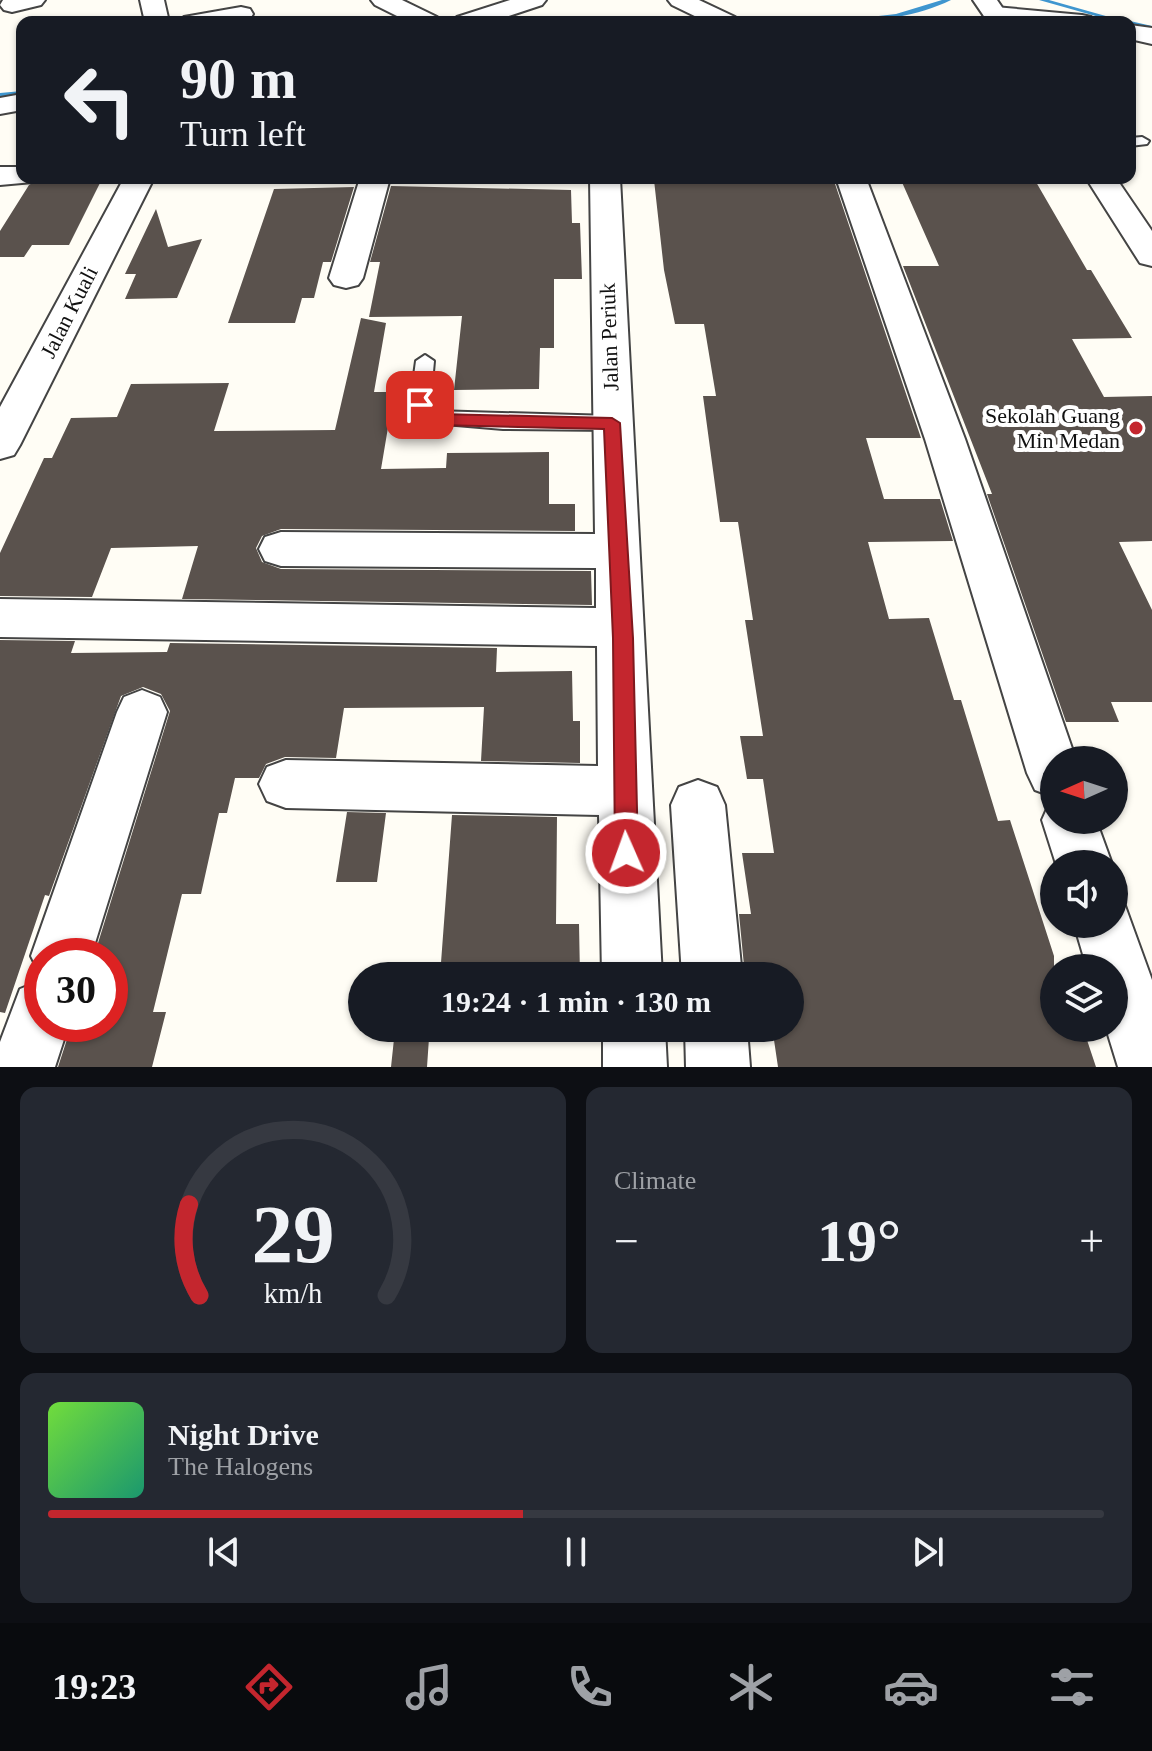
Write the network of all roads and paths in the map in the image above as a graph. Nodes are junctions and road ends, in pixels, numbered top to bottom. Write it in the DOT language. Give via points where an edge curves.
graph roads {
  1 [pos="383,0"];
  2 [pos="534,0"];
  3 [pos="680,0"];
  4 [pos="993,11"];
  5 [pos="416,16"];
  6 [pos="485,16"];
  7 [pos="713,16"];
  8 [pos="1033,16"];
  9 [pos="136,184"];
  10 [pos="373,184"];
  11 [pos="605,184"];
  12 [pos="853,184"];
  13 [pos="1105,184"];
  14 [pos="1147,240"];
  15 [pos="346,278"];
  16 [pos="425,361"];
  17 [pos="612,423"];
  18 [pos="0,445"];
  19 [pos="281,549"];
  20 [pos="616,551"];
  21 [pos="0,618"];
  22 [pos="621,627"];
  23 [pos="142,712"];
  24 [pos="1045,746"];
  25 [pos="286,784"];
  26 [pos="624,791"];
  27 [pos="698,805"];
  28 [pos="67,938"];
  29 [pos="1108,938"];
  30 [pos="631,962"];
  31 [pos="711,962"];
  32 [pos="31,1042"];
  33 [pos="634,1042"];
  34 [pos="717,1042"];
  35 [pos="23,1067"];
  36 [pos="635,1067"];
  37 [pos="718,1067"];
  38 [pos="1150,1067"];
  1 -- 5 [label="street"];
  2 -- 6 [label="street"];
  3 -- 7 [label="street"];
  4 -- 8 [label="street"];
  9 -- 18 [label="street, Jalan Kuali"];
  10 -- 15 [label="street"];
  11 -- 17 [label="street, Jalan Periuk"];
  12 -- 24 [label="street" via="945,439"];
  13 -- 14 [label="street"];
  16 -- 17 [label="lane" via="420,405 428,417"];
  17 -- 20 [label="street, Jalan Periuk"];
  19 -- 20 [label="street"];
  20 -- 22 [label="street, Jalan Periuk"];
  21 -- 22 [label="street"];
  22 -- 26 [label="street, Jalan Periuk"];
  23 -- 28 [label="street"];
  25 -- 26 [label="street"];
  26 -- 30 [label="street, Jalan Periuk"];
  27 -- 31 [label="street"];
  29 -- 38 [label="street"];
  32 -- 35 [label="street"];
  33 -- 36 [label="street"];
  34 -- 37 [label="street"];
}
